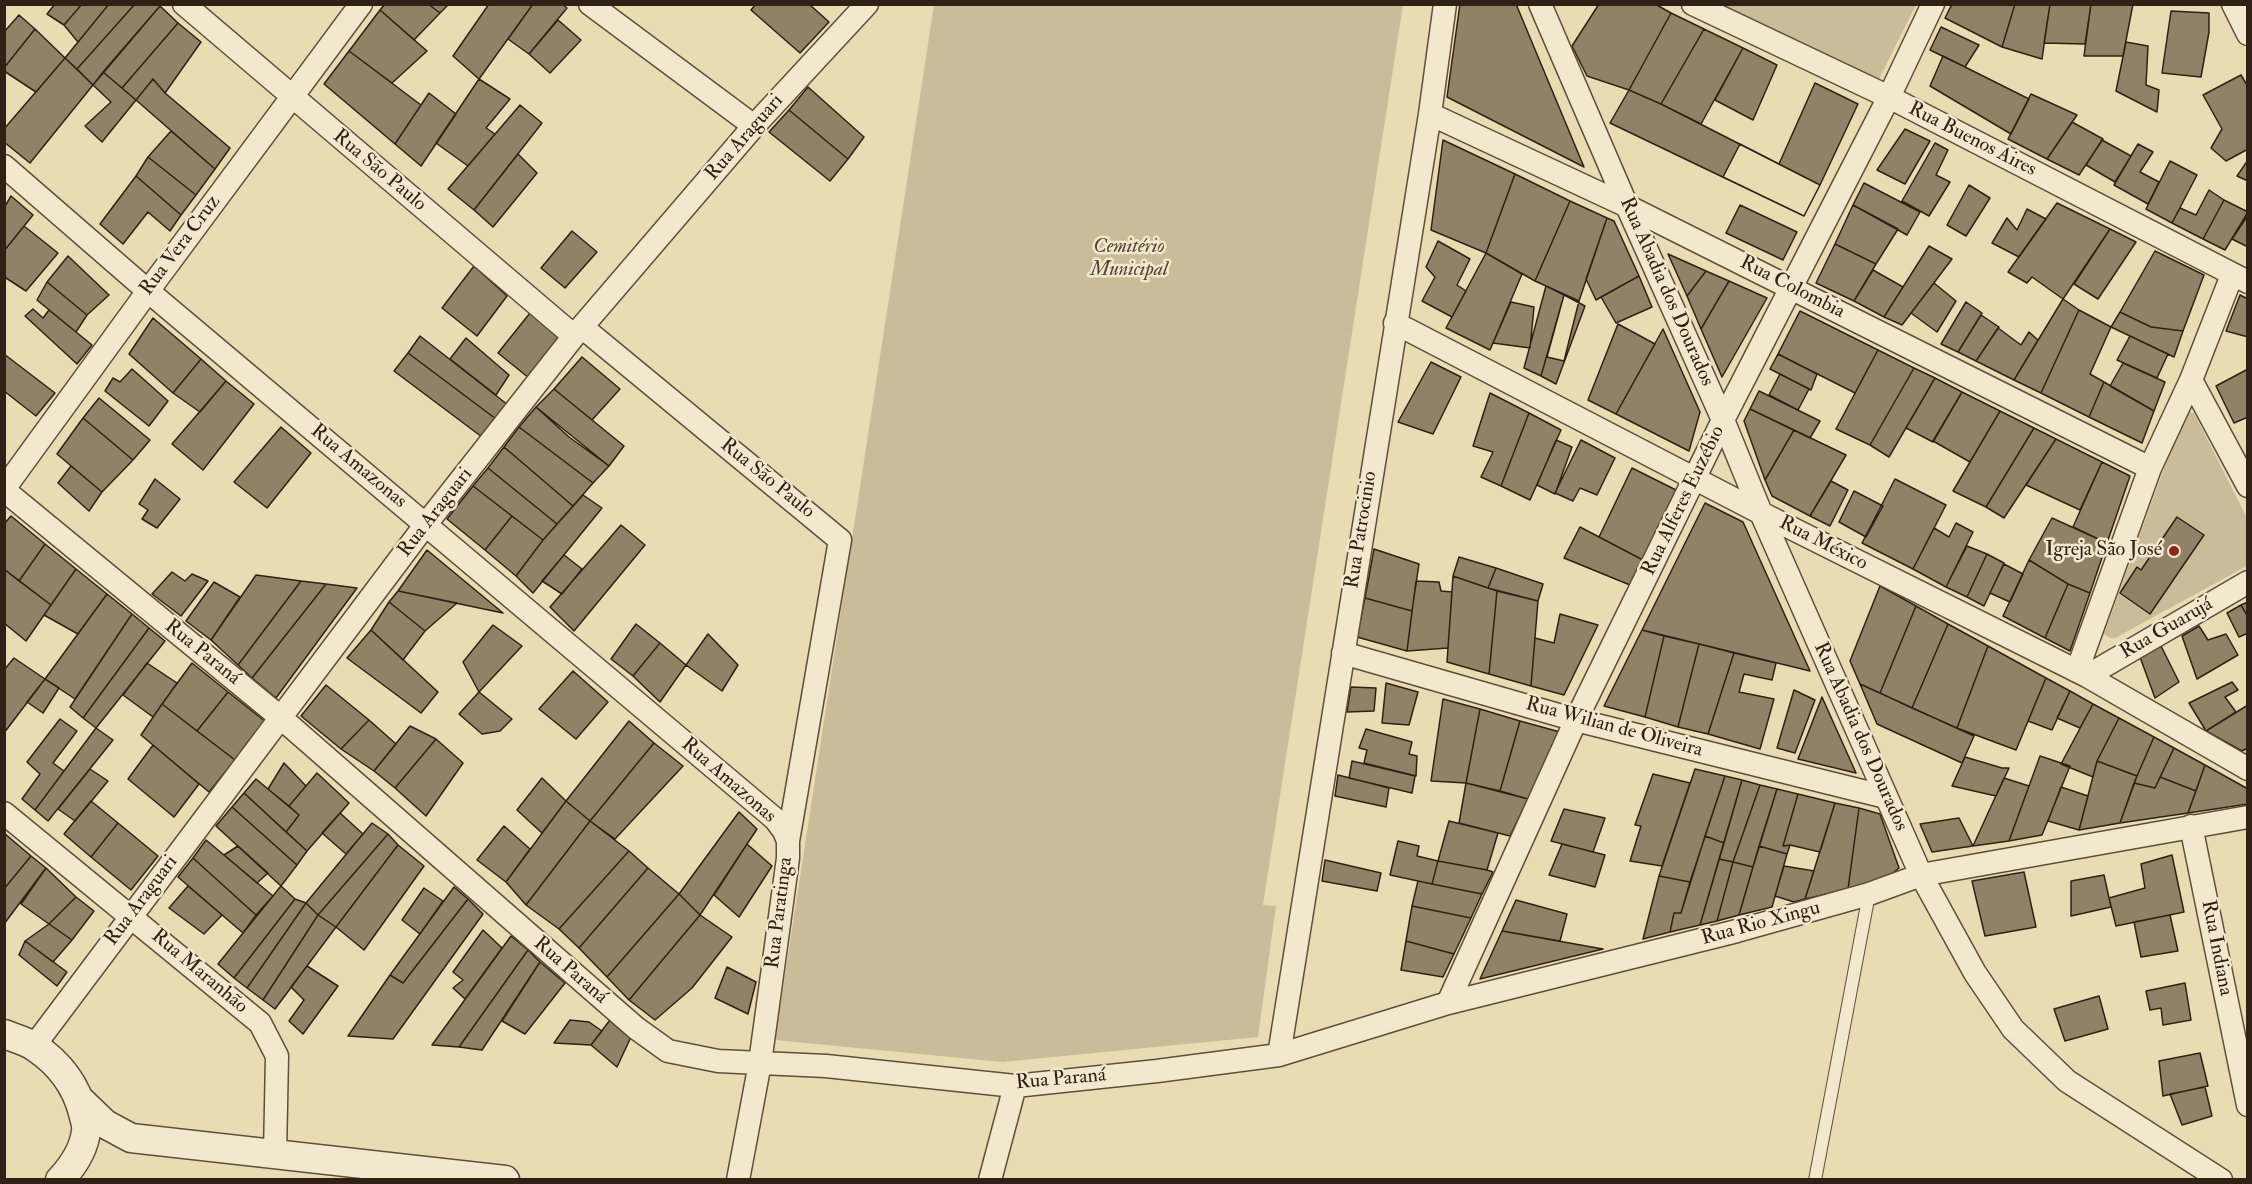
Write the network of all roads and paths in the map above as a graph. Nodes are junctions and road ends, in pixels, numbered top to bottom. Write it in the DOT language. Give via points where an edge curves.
graph roads {
  1 [pos="184,4"];
  2 [pos="361,4"];
  3 [pos="590,4"];
  4 [pos="867,4"];
  5 [pos="1445,4"];
  6 [pos="1540,4"];
  7 [pos="1693,4"];
  8 [pos="1933,4"];
  9 [pos="2233,4"];
  10 [pos="2247,34"];
  11 [pos="292,97"];
  12 [pos="1889,97"];
  13 [pos="1430,114"];
  14 [pos="754,126"];
  15 [pos="4,166"];
  16 [pos="1627,206"];
  17 [pos="2240,278"];
  18 [pos="1791,288"];
  19 [pos="148,291"];
  20 [pos="1395,323"];
  21 [pos="578,332"];
  22 [pos="2191,380"];
  23 [pos="1723,420"];
  24 [pos="2150,468"];
  25 [pos="1695,479"];
  26 [pos="2247,486"];
  27 [pos="4,490"];
  28 [pos="1761,513"];
  29 [pos="426,524"];
  30 [pos="840,540"];
  31 [pos="2247,582"];
  32 [pos="1343,653"];
  33 [pos="2082,673"];
  34 [pos="280,717"];
  35 [pos="1576,720"];
  36 [pos="2247,769"];
  37 [pos="1886,797"];
  38 [pos="4,813"];
  39 [pos="2247,817"];
  40 [pos="2191,826"];
  41 [pos="788,841"];
  42 [pos="1921,876"];
  43 [pos="1869,894"];
  44 [pos="131,915"];
  45 [pos="1448,1003"];
  46 [pos="4,1034"];
  47 [pos="34,1046"];
  48 [pos="1279,1055"];
  49 [pos="759,1063"];
  50 [pos="1015,1086"];
  51 [pos="80,1100"];
  52 [pos="2247,1105"];
  53 [pos="275,1155"];
  54 [pos="60,1179"];
  55 [pos="505,1179"];
  56 [pos="738,1179"];
  57 [pos="990,1179"];
  58 [pos="1815,1179"];
  59 [pos="2221,1179"];
  1 -- 11 [label="street, Rua São Paulo"];
  2 -- 11 [label="street, Rua Vera Cruz"];
  3 -- 14 [label="street"];
  4 -- 14 [label="street, Rua Araguari"];
  5 -- 13 [label="street, Rua Patrocinio"];
  6 -- 16 [label="street, Rua Abadia dos Dourados"];
  7 -- 12 [label="street, Rua Buenos Aires"];
  8 -- 12 [label="street, Rua Alferes Euzébio"];
  9 -- 10 [label="street"];
  11 -- 19 [label="street, Rua Vera Cruz"];
  11 -- 21 [label="street, Rua São Paulo"];
  12 -- 17 [label="street, Rua Buenos Aires"];
  12 -- 18 [label="street, Rua Alferes Euzébio"];
  13 -- 16 [label="street, Rua Colombia"];
  13 -- 20 [label="street, Rua Patrocinio"];
  14 -- 21 [label="street, Rua Araguari"];
  15 -- 19 [label="street, Rua Amazonas"];
  16 -- 18 [label="street, Rua Colombia"];
  16 -- 23 [label="street, Rua Abadia dos Dourados"];
  17 -- 22 [label="street"];
  18 -- 23 [label="street, Rua Alferes Euzébio"];
  18 -- 24 [label="street, Rua Colombia"];
  19 -- 27 [label="street, Rua Vera Cruz"];
  19 -- 29 [label="street, Rua Amazonas"];
  20 -- 25 [label="street, Rua México"];
  20 -- 32 [label="street, Rua Patrocinio"];
  21 -- 29 [label="street, Rua Araguari"];
  21 -- 30 [label="street, Rua São Paulo"];
  22 -- 24 [label="street"];
  22 -- 26 [label="street"];
  23 -- 25 [label="street, Rua Alferes Euzébio"];
  23 -- 28 [label="street, Rua Abadia dos Dourados"];
  24 -- 33 [label="street"];
  25 -- 28 [label="street, Rua México"];
  25 -- 35 [label="street, Rua Alferes Euzébio"];
  27 -- 34 [label="street, Rua Paraná"];
  28 -- 33 [label="street, Rua México"];
  28 -- 37 [label="street, Rua Abadia dos Dourados"];
  29 -- 34 [label="street, Rua Araguari"];
  29 -- 41 [label="street, Rua Amazonas" via="775,819"];
  30 -- 41 [label="street, Rua Paratinga"];
  31 -- 33 [label="street, Rua Guarujá"];
  32 -- 35 [label="street, Rua Wilian de Oliveira"];
  32 -- 48 [label="street, Rua Patrocinio"];
  33 -- 36 [label="street, Rua México"];
  34 -- 44 [label="street, Rua Araguari"];
  34 -- 49 [label="street, Rua Paraná" via="654,1042 668,1051 691,1056"];
  35 -- 37 [label="street, Rua Wilian de Oliveira"];
  35 -- 45 [label="street, Rua Alferes Euzébio"];
  37 -- 42 [label="street, Rua Abadia dos Dourados"];
  38 -- 44 [label="street, Rua Maranhão"];
  39 -- 40 [label="street, Rua Rio Xingu"];
  40 -- 42 [label="street, Rua Rio Xingu"];
  40 -- 52 [label="street, Rua Indiana"];
  41 -- 49 [label="street, Rua Paratinga"];
  42 -- 43 [label="street, Rua Rio Xingu"];
  42 -- 59 [label="street, Rua Abadia dos Dourados" via="1975,973 2013,1029 2067,1081"];
  43 -- 45 [label="street, Rua Rio Xingu"];
  43 -- 58 [label="lane"];
  44 -- 47 [label="street, Rua Araguari"];
  44 -- 53 [label="street, Rua Maranhão" via="260,1023 277,1056"];
  45 -- 48 [label="street, Rua Rio Xingu"];
  46 -- 47 [label="street"];
  47 -- 51 [label="street" via="70,1079"];
  48 -- 50 [label="street, Rua Paraná"];
  49 -- 50 [label="street, Rua Paraná" via="826,1066"];
  49 -- 56 [label="street, Rua Paratinga"];
  50 -- 57 [label="street"];
  51 -- 53 [label="street" via="105,1124 131,1138"];
  51 -- 54 [label="street" via="87,1129 77,1157"];
  53 -- 55 [label="street"];
}
